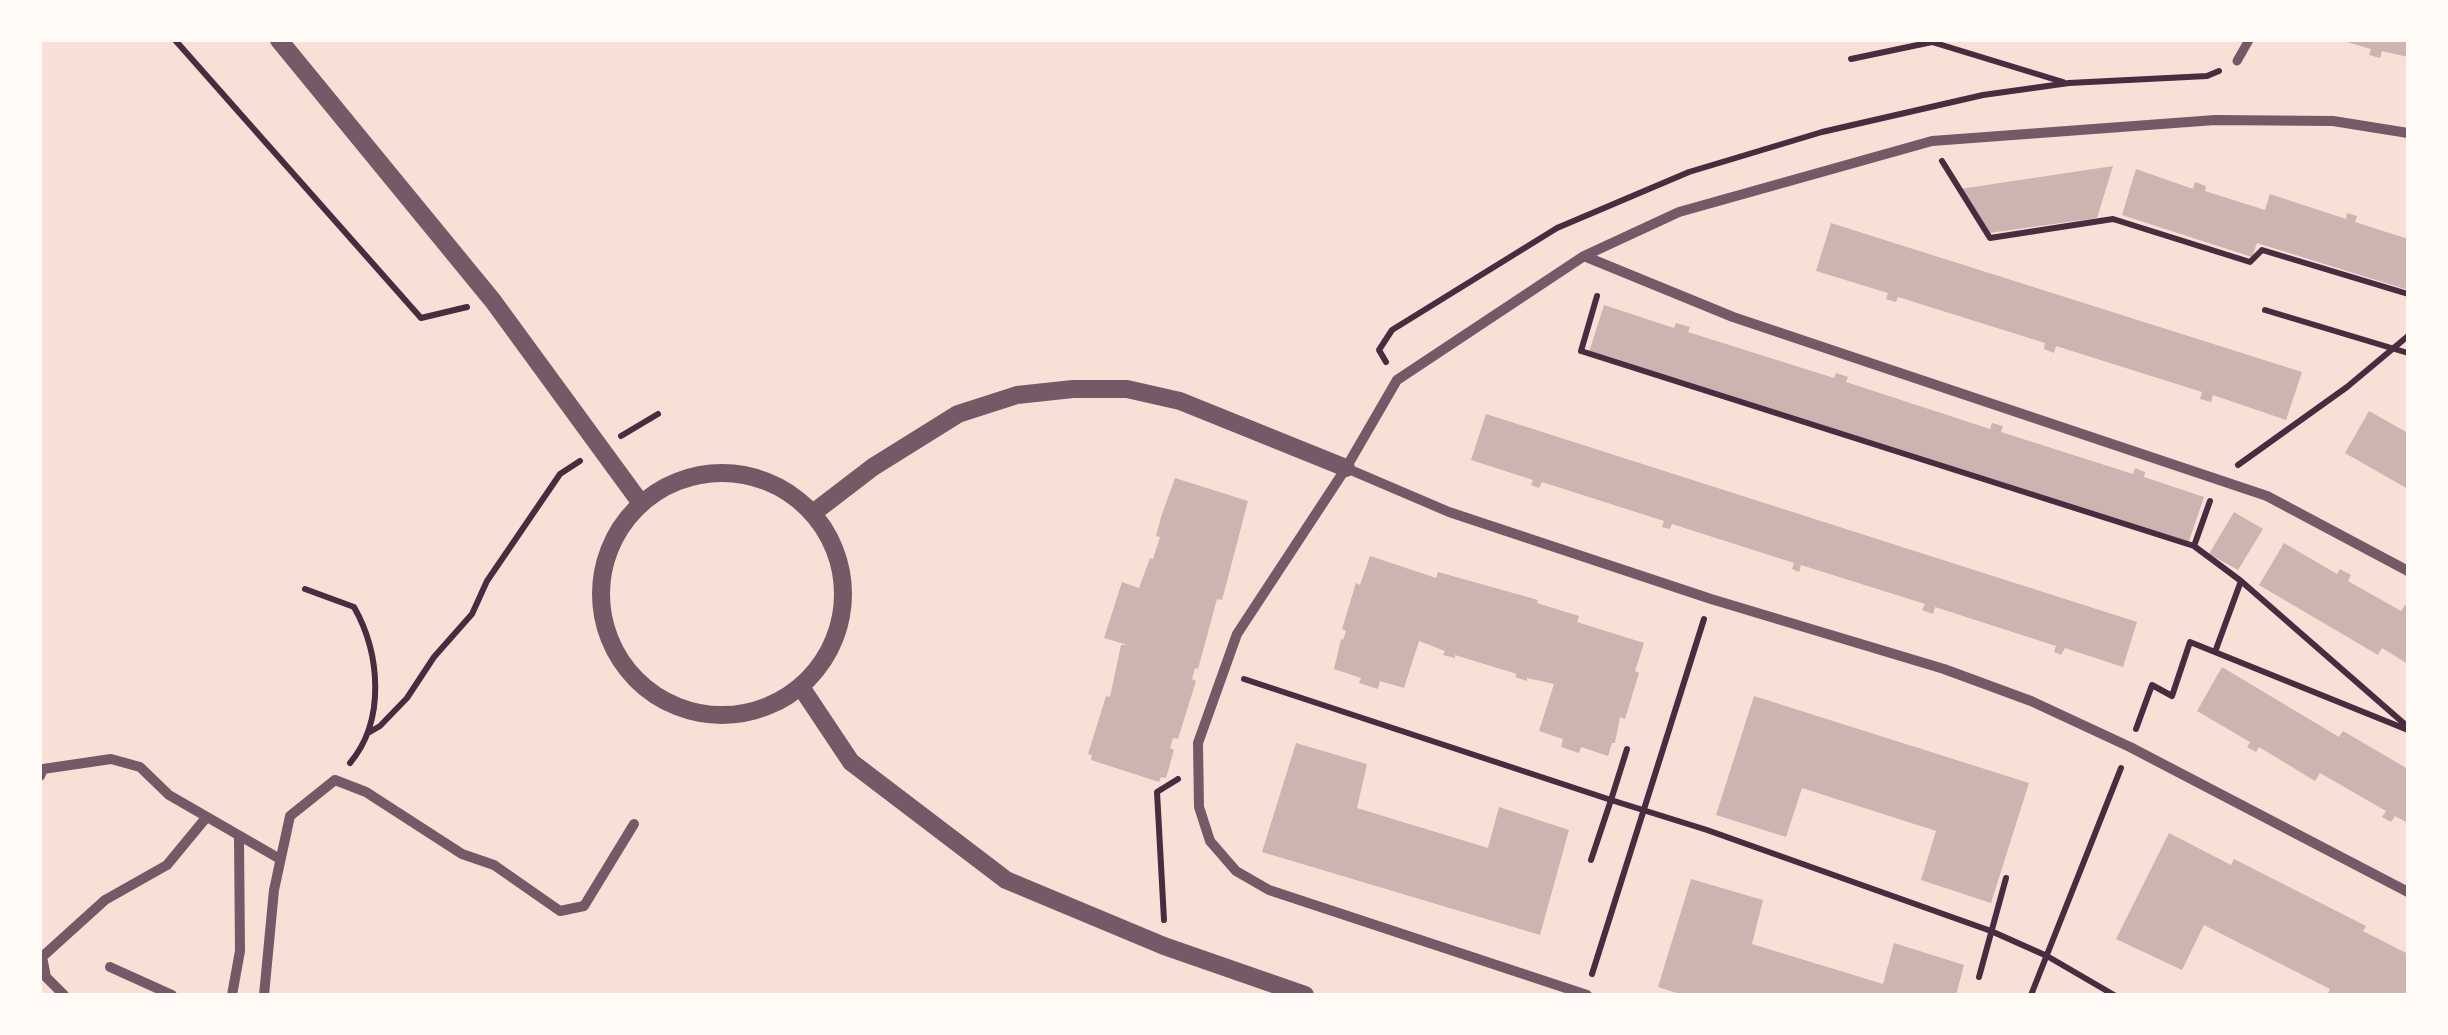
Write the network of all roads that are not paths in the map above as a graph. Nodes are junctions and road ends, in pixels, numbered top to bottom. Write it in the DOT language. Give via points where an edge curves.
graph roads {
  1 [pos="279,40"];
  2 [pos="2248,40"];
  3 [pos="2237,61"];
  4 [pos="2408,133"];
  5 [pos="1584,256"];
  6 [pos="1346,468"];
  7 [pos="640,502"];
  8 [pos="814,513"];
  9 [pos="2408,571"];
  10 [pos="802,687"];
  11 [pos="40,776"];
  12 [pos="206,819"];
  13 [pos="634,824"];
  14 [pos="240,838"];
  15 [pos="280,859"];
  16 [pos="2408,892"];
  17 [pos="110,966"];
  18 [pos="64,995"];
  19 [pos="172,995"];
  20 [pos="232,995"];
  21 [pos="264,995"];
  22 [pos="1305,995"];
  23 [pos="1587,995"];
  1 -- 7 [label="street" via="493,302"];
  2 -- 3 [label="street"];
  4 -- 5 [label="street" via="2333,121 2215,120 1932,141 1678,212"];
  5 -- 6 [label="street" via="1397,380"];
  5 -- 9 [label="street" via="1733,316 2267,496"];
  6 -- 8 [label="street" via="1180,401 1126,389 1073,390 1017,395 958,414"];
  6 -- 16 [label="street" via="1448,512 2032,701"];
  6 -- 23 [label="street" via="1238,634 1198,743 1199,807 1210,841 1236,871 1269,890"];
  7 -- 8 [label="street" via="673,482 710,472 748,474 784,488"];
  7 -- 10 [label="street" via="614,535 600,576 602,618 617,658 645,689 682,710 724,716 765,709"];
  8 -- 10 [label="street" via="834,545 844,583 841,622 827,658"];
  10 -- 22 [label="street" via="851,762 1006,880"];
  11 -- 12 [label="street" via="42,769 110,758 140,767"];
  12 -- 14 [label="street"];
  12 -- 18 [label="street" via="167,865 105,900 42,957 46,977"];
  13 -- 15 [label="street" via="584,906 560,910 494,865 462,854 366,792 335,780 290,816"];
  14 -- 15 [label="street"];
  14 -- 20 [label="street" via="240,951"];
  15 -- 21 [label="street"];
  17 -- 19 [label="street"];
}
